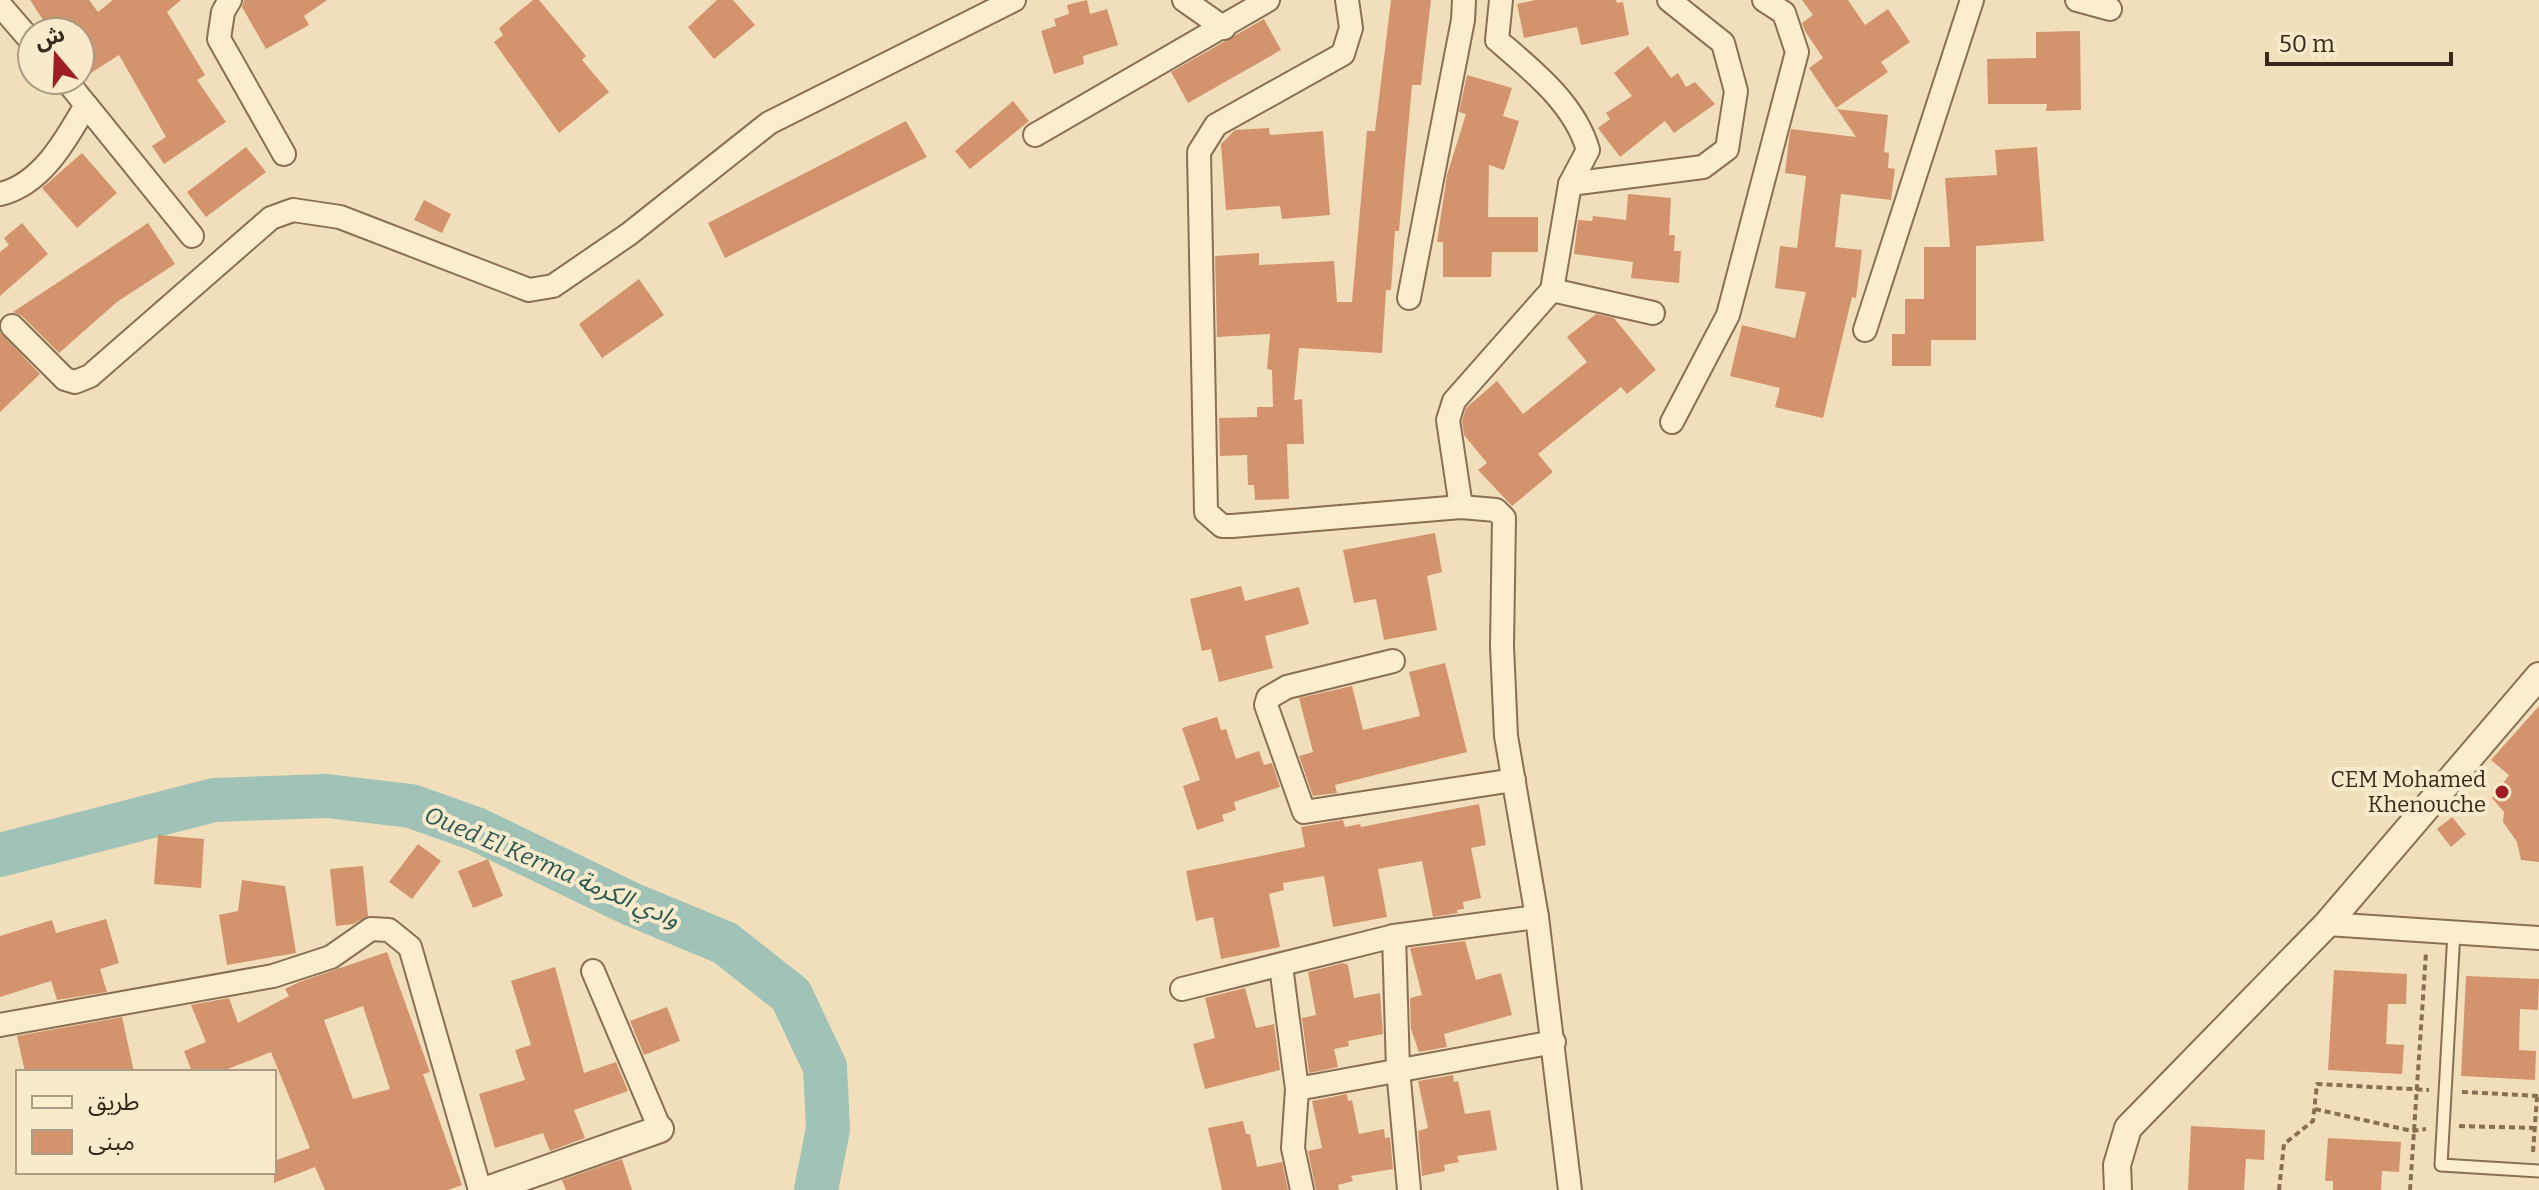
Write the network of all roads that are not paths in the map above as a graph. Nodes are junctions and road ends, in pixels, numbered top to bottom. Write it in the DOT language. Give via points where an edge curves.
graph roads {
  1 [pos="230,0"];
  2 [pos="1014,0"];
  3 [pos="1184,0"];
  4 [pos="1268,0"];
  5 [pos="1347,0"];
  6 [pos="1464,0"];
  7 [pos="1501,0"];
  8 [pos="1669,0"];
  9 [pos="1764,0"];
  10 [pos="1972,0"];
  11 [pos="2077,0"];
  12 [pos="0,5"];
  13 [pos="2110,9"];
  14 [pos="16,24"];
  15 [pos="1224,28"];
  16 [pos="79,96"];
  17 [pos="86,105"];
  18 [pos="1035,135"];
  19 [pos="284,154"];
  20 [pos="1570,184"];
  21 [pos="0,194"];
  22 [pos="192,236"];
  23 [pos="1552,290"];
  24 [pos="1409,298"];
  25 [pos="1653,313"];
  26 [pos="12,326"];
  27 [pos="1865,330"];
  28 [pos="1672,422"];
  29 [pos="1461,507"];
  30 [pos="1393,661"];
  31 [pos="2539,676"];
  32 [pos="1514,780"];
  33 [pos="1537,917"];
  34 [pos="2327,924"];
  35 [pos="2454,932"];
  36 [pos="1394,936"];
  37 [pos="2539,938"];
  38 [pos="1281,966"];
  39 [pos="593,971"];
  40 [pos="1182,989"];
  41 [pos="0,1025"];
  42 [pos="1554,1042"];
  43 [pos="1398,1069"];
  44 [pos="1297,1089"];
  45 [pos="660,1129"];
  46 [pos="2536,1171"];
  47 [pos="480,1190"];
  48 [pos="487,1190"];
  49 [pos="1302,1190"];
  50 [pos="1409,1190"];
  51 [pos="1570,1190"];
  52 [pos="2118,1190"];
  1 -- 19 [label="street" via="219,39"];
  2 -- 26 [label="street" via="769,123 629,234 553,286 529,290 340,217 293,210 271,218 90,376 75,382 65,379"];
  3 -- 15 [label="street"];
  4 -- 15 [label="street"];
  5 -- 29 [label="street" via="1351,28 1343,54 1216,125 1199,152 1206,512 1222,526 1232,526"];
  6 -- 24 [label="street"];
  7 -- 20 [label="street" via="1497,40 1580,123 1588,150"];
  8 -- 20 [label="street" via="1723,43 1736,91 1727,149 1703,167"];
  9 -- 28 [label="street" via="1784,13 1797,52 1728,315"];
  10 -- 27 [label="street"];
  11 -- 13 [label="street"];
  12 -- 14 [label="street"];
  15 -- 18 [label="street"];
  16 -- 17 [label="street"];
  17 -- 21 [label="street" via="44,167 18,190"];
  17 -- 22 [label="street"];
  20 -- 23 [label="street"];
  23 -- 25 [label="street"];
  23 -- 29 [label="street" via="1454,401 1448,420"];
  29 -- 32 [label="street" via="1496,510 1504,518 1502,646 1506,736"];
  30 -- 32 [label="street" via="1287,687 1268,698 1266,705 1304,812"];
  31 -- 34 [label="street"];
  32 -- 33 [label="street"];
  33 -- 36 [label="street"];
  33 -- 42 [label="street"];
  34 -- 35 [label="street"];
  34 -- 52 [label="street" via="2128,1128 2117,1165"];
  35 -- 37 [label="street"];
  35 -- 46 [label="lane" via="2441,1165"];
  36 -- 38 [label="street"];
  36 -- 43 [label="street"];
  38 -- 40 [label="street"];
  38 -- 44 [label="street"];
  39 -- 45 [label="street"];
  41 -- 47 [label="street" via="273,976 331,957 371,929 389,930 410,947"];
  42 -- 43 [label="street"];
  42 -- 51 [label="street"];
  43 -- 44 [label="street"];
  43 -- 50 [label="street"];
  44 -- 49 [label="street" via="1293,1148"];
  45 -- 48 [label="street"];
}
